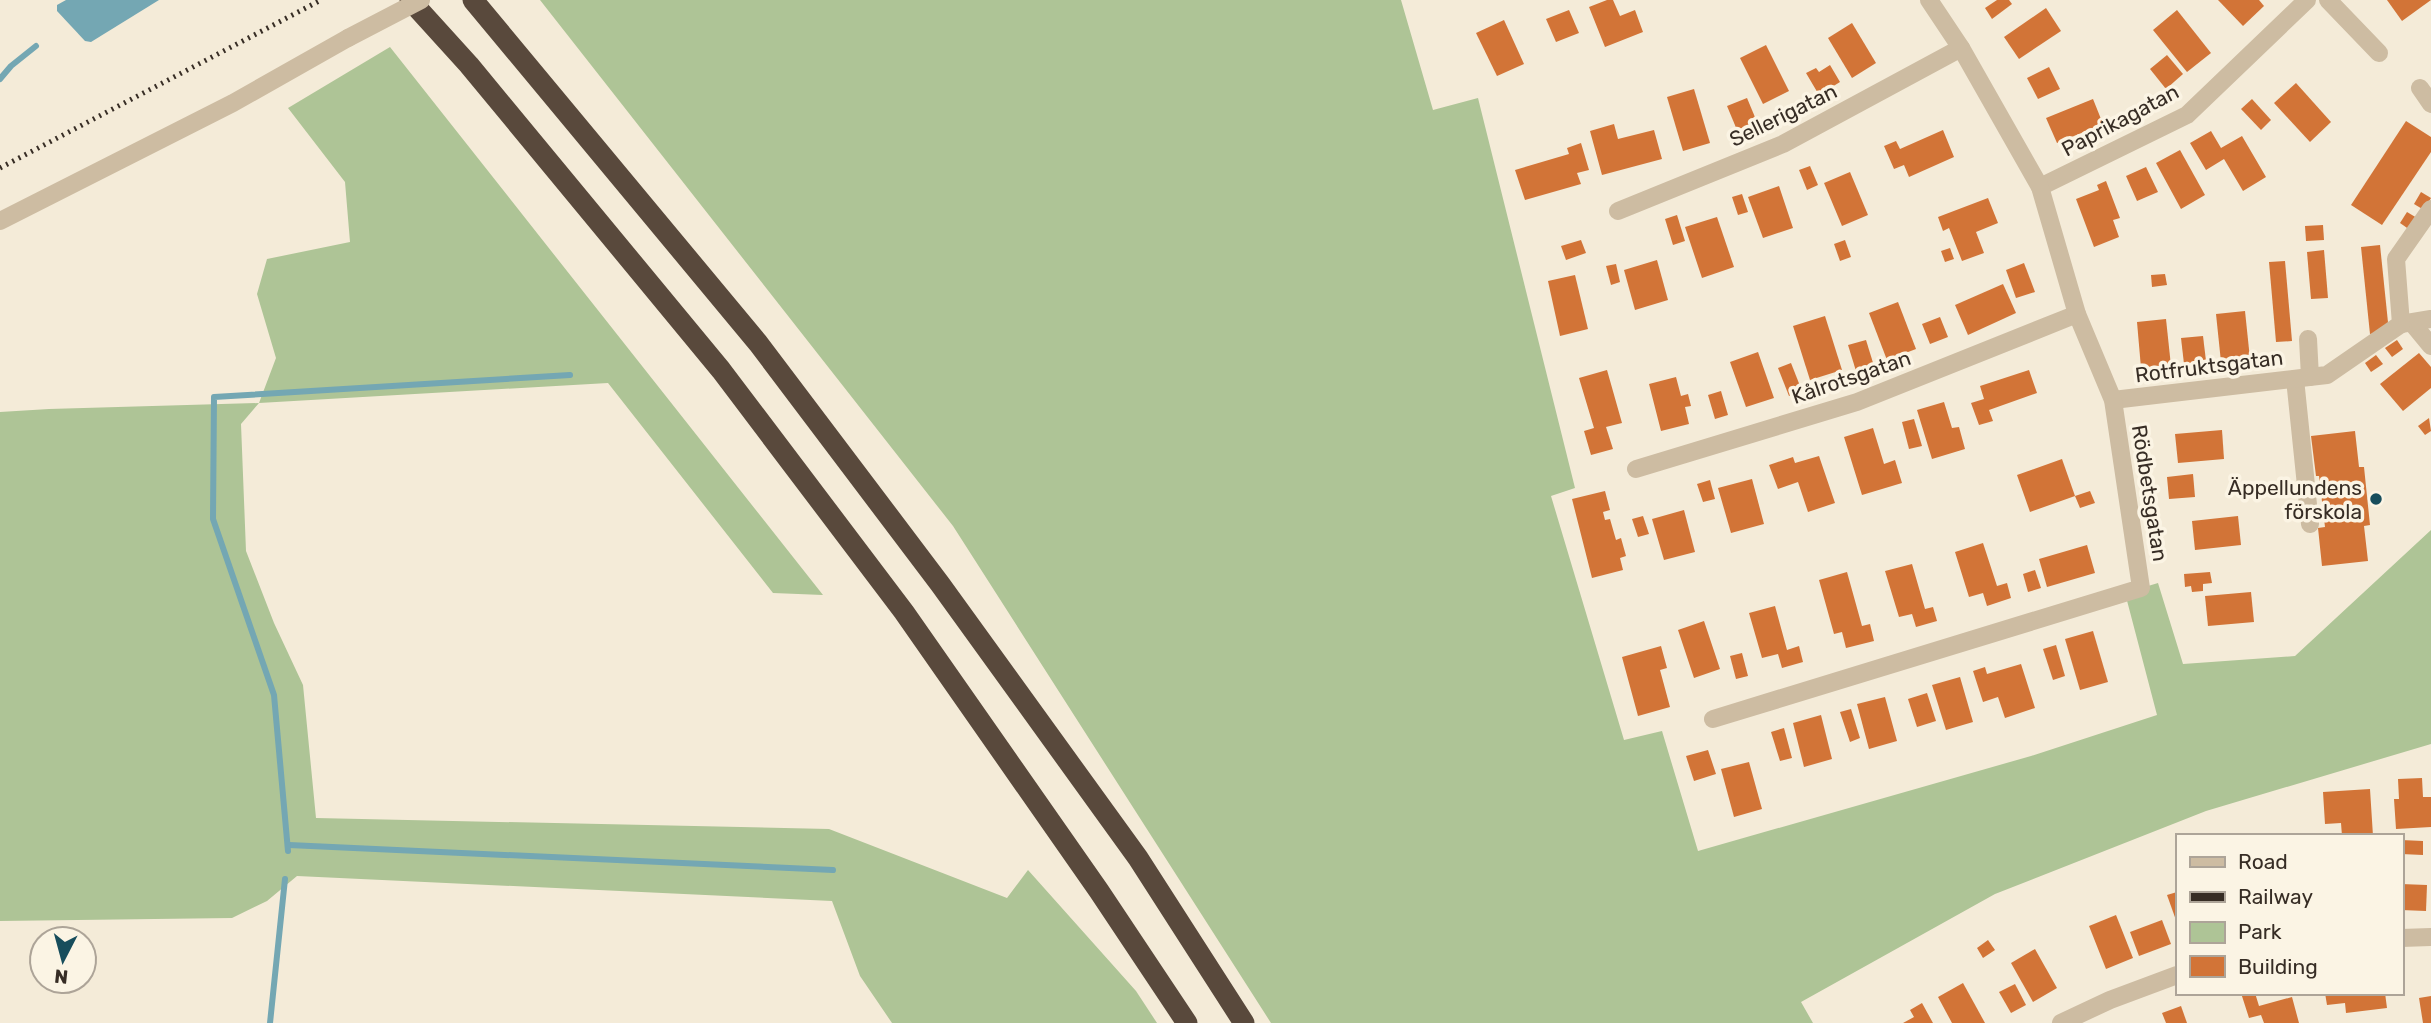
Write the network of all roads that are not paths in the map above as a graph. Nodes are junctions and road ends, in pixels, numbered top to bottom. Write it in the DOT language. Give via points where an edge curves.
graph roads {
  1 [pos="410,0"];
  2 [pos="421,0"];
  3 [pos="473,0"];
  4 [pos="1929,0"];
  5 [pos="2307,0"];
  6 [pos="2328,0"];
  7 [pos="1961,48"];
  8 [pos="2379,53"];
  9 [pos="2420,88"];
  10 [pos="2431,104"];
  11 [pos="2040,187"];
  12 [pos="2431,209"];
  13 [pos="1619,211"];
  14 [pos="0,221"];
  15 [pos="2077,314"];
  16 [pos="2431,319"];
  17 [pos="2406,323"];
  18 [pos="2308,339"];
  19 [pos="2431,346"];
  20 [pos="2303,378"];
  21 [pos="2113,400"];
  22 [pos="1636,468"];
  23 [pos="2310,524"];
  24 [pos="1713,719"];
  25 [pos="2431,937"];
  26 [pos="2403,938"];
  27 [pos="2176,975"];
  28 [pos="1187,1023"];
  29 [pos="1244,1023"];
  30 [pos="2061,1023"];
  1 -- 28 [label="highway" via="721,370 912,623"];
  2 -- 14 [label="street, bridge" via="233,103"];
  3 -- 29 [label="highway" via="800,397 1138,858"];
  4 -- 7 [label="street, Rödbetsgatan"];
  5 -- 11 [label="street, Paprikagatan" via="2187,115"];
  6 -- 8 [label="street"];
  7 -- 11 [label="street, Rödbetsgatan"];
  7 -- 13 [label="street, Sellerigatan" via="1783,144"];
  9 -- 10 [label="street"];
  11 -- 15 [label="street, Rödbetsgatan"];
  12 -- 17 [label="street" via="2396,259"];
  15 -- 21 [label="street, Rödbetsgatan"];
  15 -- 22 [label="street, Kålrotsgatan" via="1857,402"];
  16 -- 17 [label="street"];
  17 -- 19 [label="street"];
  17 -- 20 [label="street, Rotfruktsgatan" via="2360,343 2327,375"];
  18 -- 20 [label="street"];
  20 -- 21 [label="street, Rotfruktsgatan"];
  20 -- 23 [label="street"];
  21 -- 24 [label="street, Rödbetsgatan" via="2141,588"];
  25 -- 26 [label="street"];
  27 -- 30 [label="street"];
}
